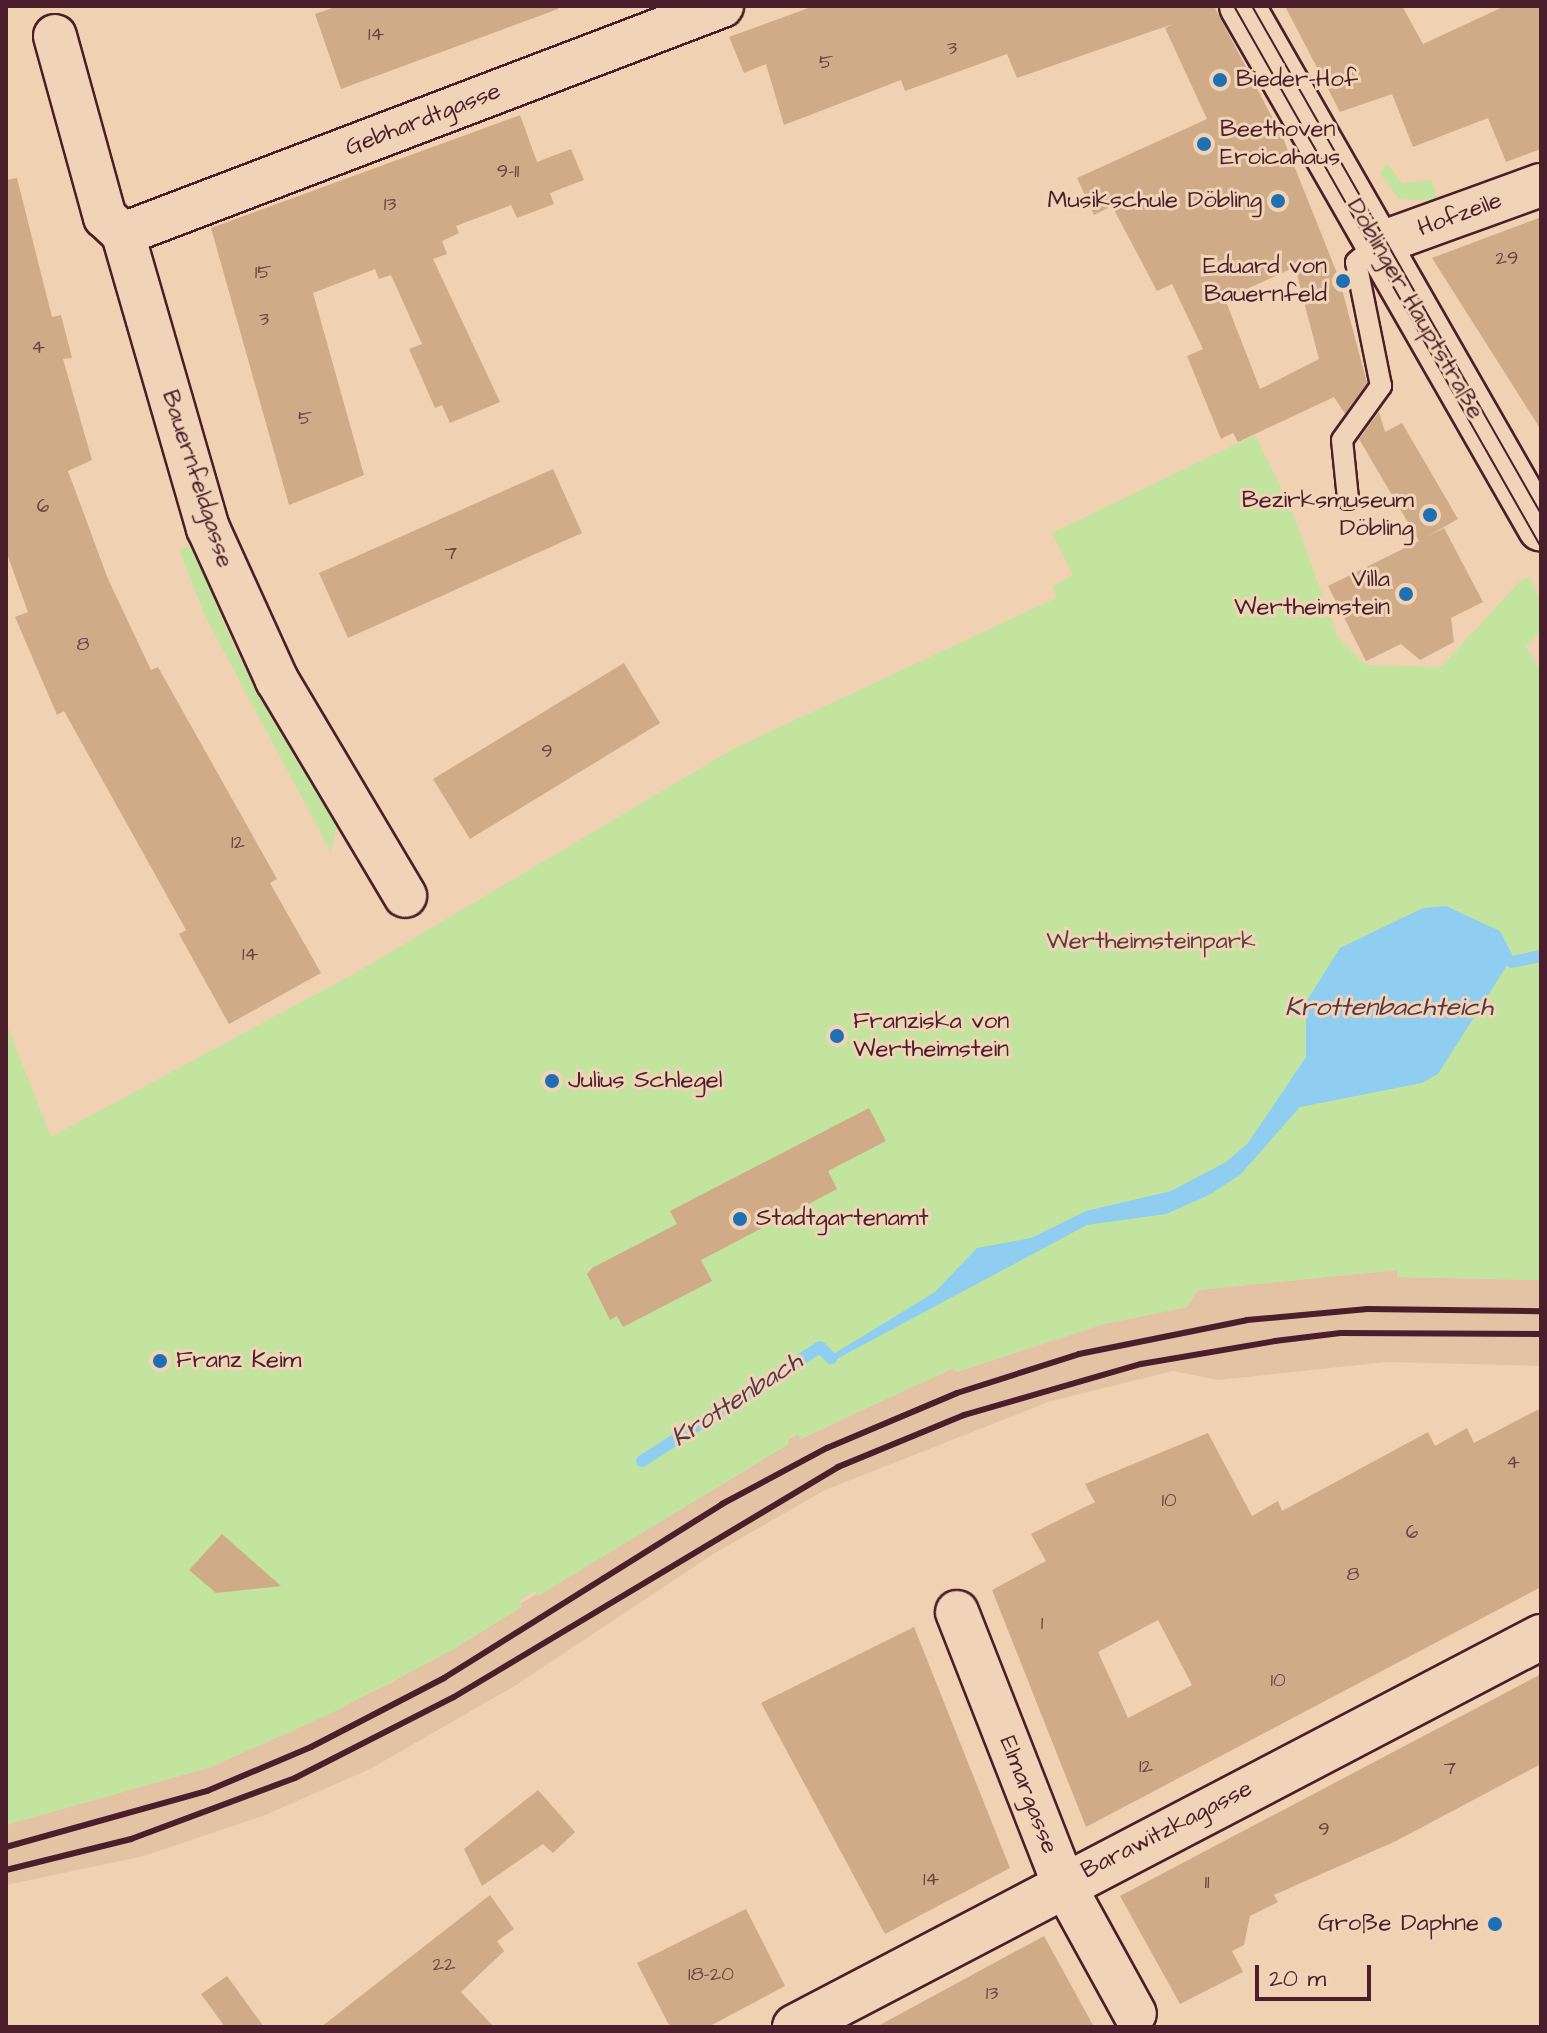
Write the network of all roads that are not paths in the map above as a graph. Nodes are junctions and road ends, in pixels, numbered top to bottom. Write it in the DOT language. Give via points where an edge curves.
graph roads {
  1 [pos="722,6"];
  2 [pos="1242,6"];
  3 [pos="55,36"];
  4 [pos="1541,185"];
  5 [pos="123,234"];
  6 [pos="1378,244"];
  7 [pos="1348,499"];
  8 [pos="1541,529"];
  9 [pos="405,896"];
  10 [pos="957,1612"];
  11 [pos="1541,1637"];
  12 [pos="1063,1883"];
  13 [pos="1135,2014"];
  14 [pos="795,2027"];
  1 -- 5 [label="street, Gebhardtgasse"];
  2 -- 6 [label="main road, Döblinger Hauptstraße"];
  3 -- 5 [label="street, Bauernfeldgasse" via="105,217"];
  4 -- 6 [label="street, Hofzeile"];
  5 -- 9 [label="street, Bauernfeldgasse" via="208,528 237,597 277,680"];
  6 -- 7 [label="lane" via="1356,262 1381,386 1342,440 1340,467"];
  6 -- 8 [label="main road, Döblinger Hauptstraße"];
  10 -- 12 [label="street, Elmargasse"];
  11 -- 12 [label="main road, Barawitzkagasse"];
  12 -- 13 [label="street, Elmargasse"];
  12 -- 14 [label="main road, Barawitzkagasse"];
}
